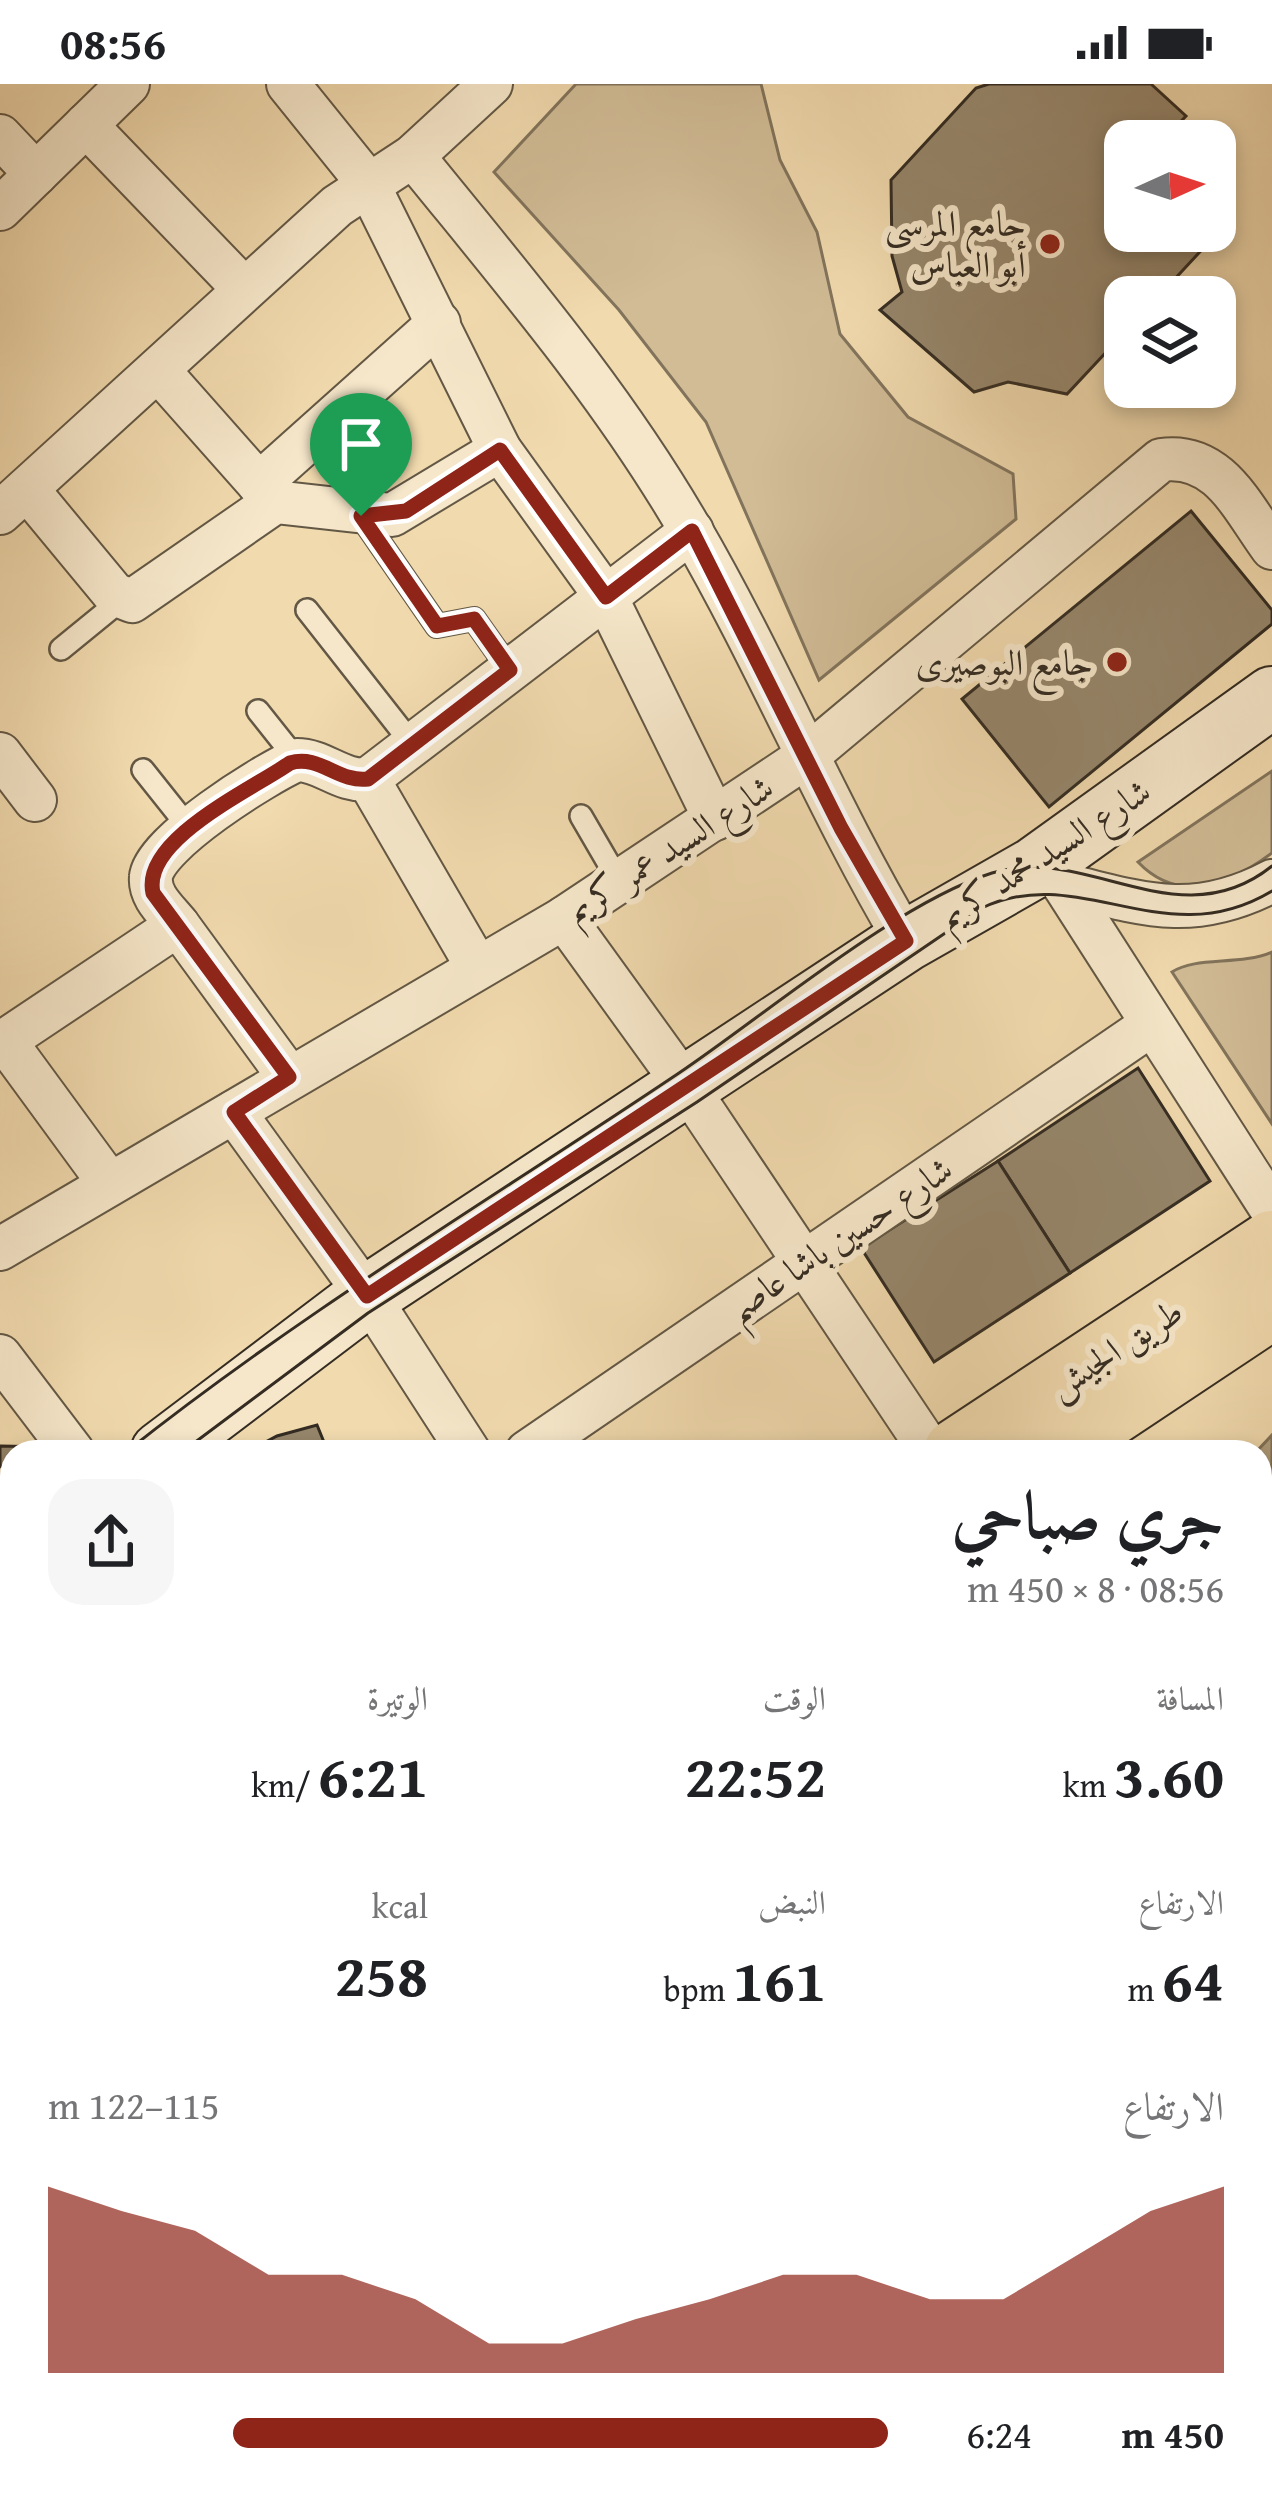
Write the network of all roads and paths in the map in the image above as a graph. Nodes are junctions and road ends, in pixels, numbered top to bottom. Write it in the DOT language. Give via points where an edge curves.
graph roads {
  1 [pos="128,84"];
  2 [pos="288,84"];
  3 [pos="491,84"];
  4 [pos="86,125"];
  5 [pos="0,136"];
  6 [pos="413,156"];
  7 [pos="36,174"];
  8 [pos="367,182"];
  9 [pos="0,209"];
  10 [pos="243,288"];
  11 [pos="439,323"];
  12 [pos="158,370"];
  13 [pos="500,450"];
  14 [pos="267,494"];
  15 [pos="13,501"];
  16 [pos="361,516"];
  17 [pos="692,531"];
  18 [pos="1272,548"];
  19 [pos="606,597"];
  20 [pos="122,600"];
  21 [pos="308,610"];
  22 [pos="61,650"];
  23 [pos="510,670"];
  24 [pos="1272,697"];
  25 [pos="258,711"];
  26 [pos="413,745"];
  27 [pos="0,754"];
  28 [pos="806,758"];
  29 [pos="297,760"];
  30 [pos="143,770"];
  31 [pos="368,779"];
  32 [pos="35,800"];
  33 [pos="581,816"];
  34 [pos="715,819"];
  35 [pos="190,829"];
  36 [pos="1053,872"];
  37 [pos="1272,881"];
  38 [pos="620,883"];
  39 [pos="564,918"];
  40 [pos="178,925"];
  41 [pos="906,941"];
  42 [pos="476,965"];
  43 [pos="1151,1025"];
  44 [pos="3,1042"];
  45 [pos="289,1077"];
  46 [pos="687,1090"];
  47 [pos="234,1112"];
  48 [pos="109,1183"];
  49 [pos="1272,1210"];
  50 [pos="1272,1244"];
  51 [pos="0,1249"];
  52 [pos="802,1263"];
  53 [pos="367,1296"];
  54 [pos="1272,1305"];
  55 [pos="0,1356"];
  56 [pos="64,1440"];
  57 [pos="177,1440"];
  58 [pos="461,1440"];
  59 [pos="544,1440"];
  60 [pos="923,1440"];
  61 [pos="975,1440"];
  62 [pos="1069,1440"];
  1 -- 4 [label="street"];
  2 -- 8 [label="street"];
  3 -- 6 [label="street"];
  4 -- 7 [label="street"];
  4 -- 10 [label="street"];
  5 -- 7 [label="street"];
  6 -- 8 [label="street"];
  6 -- 17 [label="street" via="605,393"];
  7 -- 9 [label="street"];
  8 -- 10 [label="street"];
  8 -- 11 [label="street"];
  10 -- 12 [label="street"];
  11 -- 13 [label="street"];
  11 -- 14 [label="street"];
  12 -- 14 [label="street"];
  12 -- 15 [label="street"];
  13 -- 16 [label="street" via="406,511"];
  13 -- 19 [label="street"];
  14 -- 16 [label="street"];
  14 -- 20 [label="street" via="136,599"];
  15 -- 20 [label="street"];
  16 -- 23 [label="lane" via="437,626 474,619"];
  17 -- 19 [label="street"];
  17 -- 28 [label="street"];
  18 -- 28 [label="street, شارع السيد عمر كريم" via="1217,473 1200,462 1161,460"];
  19 -- 23 [label="street"];
  19 -- 34 [label="street"];
  20 -- 22 [label="lane"];
  21 -- 26 [label="lane"];
  23 -- 26 [label="street"];
  24 -- 36 [label="main road, شارع السيد محمد كريم"];
  25 -- 29 [label="lane"];
  26 -- 31 [label="street"];
  27 -- 32 [label="street"];
  28 -- 34 [label="street, شارع السيد عمر كريم"];
  28 -- 41 [label="street"];
  29 -- 31 [label="street"];
  29 -- 35 [label="street"];
  30 -- 35 [label="lane"];
  31 -- 42 [label="street"];
  33 -- 38 [label="lane"];
  34 -- 38 [label="street, شارع السيد عمر كريم"];
  35 -- 40 [label="street" via="158,856 150,880"];
  36 -- 37 [label="street, شارع السيد محمد كريم" via="1173,908 1210,906"];
  36 -- 41 [label="main road, شارع السيد محمد كريم"];
  36 -- 43 [label="street"];
  38 -- 39 [label="street, شارع السيد عمر كريم"];
  39 -- 42 [label="street, شارع السيد عمر كريم"];
  39 -- 46 [label="street"];
  40 -- 44 [label="street"];
  40 -- 45 [label="street"];
  41 -- 46 [label="main road, شارع السيد محمد كريم"];
  42 -- 45 [label="street, شارع السيد عمر كريم"];
  43 -- 49 [label="street"];
  43 -- 52 [label="street, شارع حسين باشا عاصم"];
  44 -- 48 [label="street"];
  45 -- 47 [label="street, شارع السيد عمر كريم"];
  46 -- 52 [label="street"];
  46 -- 53 [label="main road, شارع السيد محمد كريم"];
  47 -- 48 [label="street, شارع السيد عمر كريم"];
  47 -- 53 [label="street"];
  48 -- 51 [label="street, شارع السيد عمر كريم"];
  50 -- 61 [label="highway, طريق الجيش"];
  52 -- 59 [label="street, شارع حسين باشا عاصم"];
  52 -- 60 [label="street"];
  53 -- 57 [label="main road, شارع السيد محمد كريم"];
  53 -- 58 [label="street"];
  54 -- 62 [label="highway, طريق الجيش"];
  55 -- 56 [label="street"];
}
